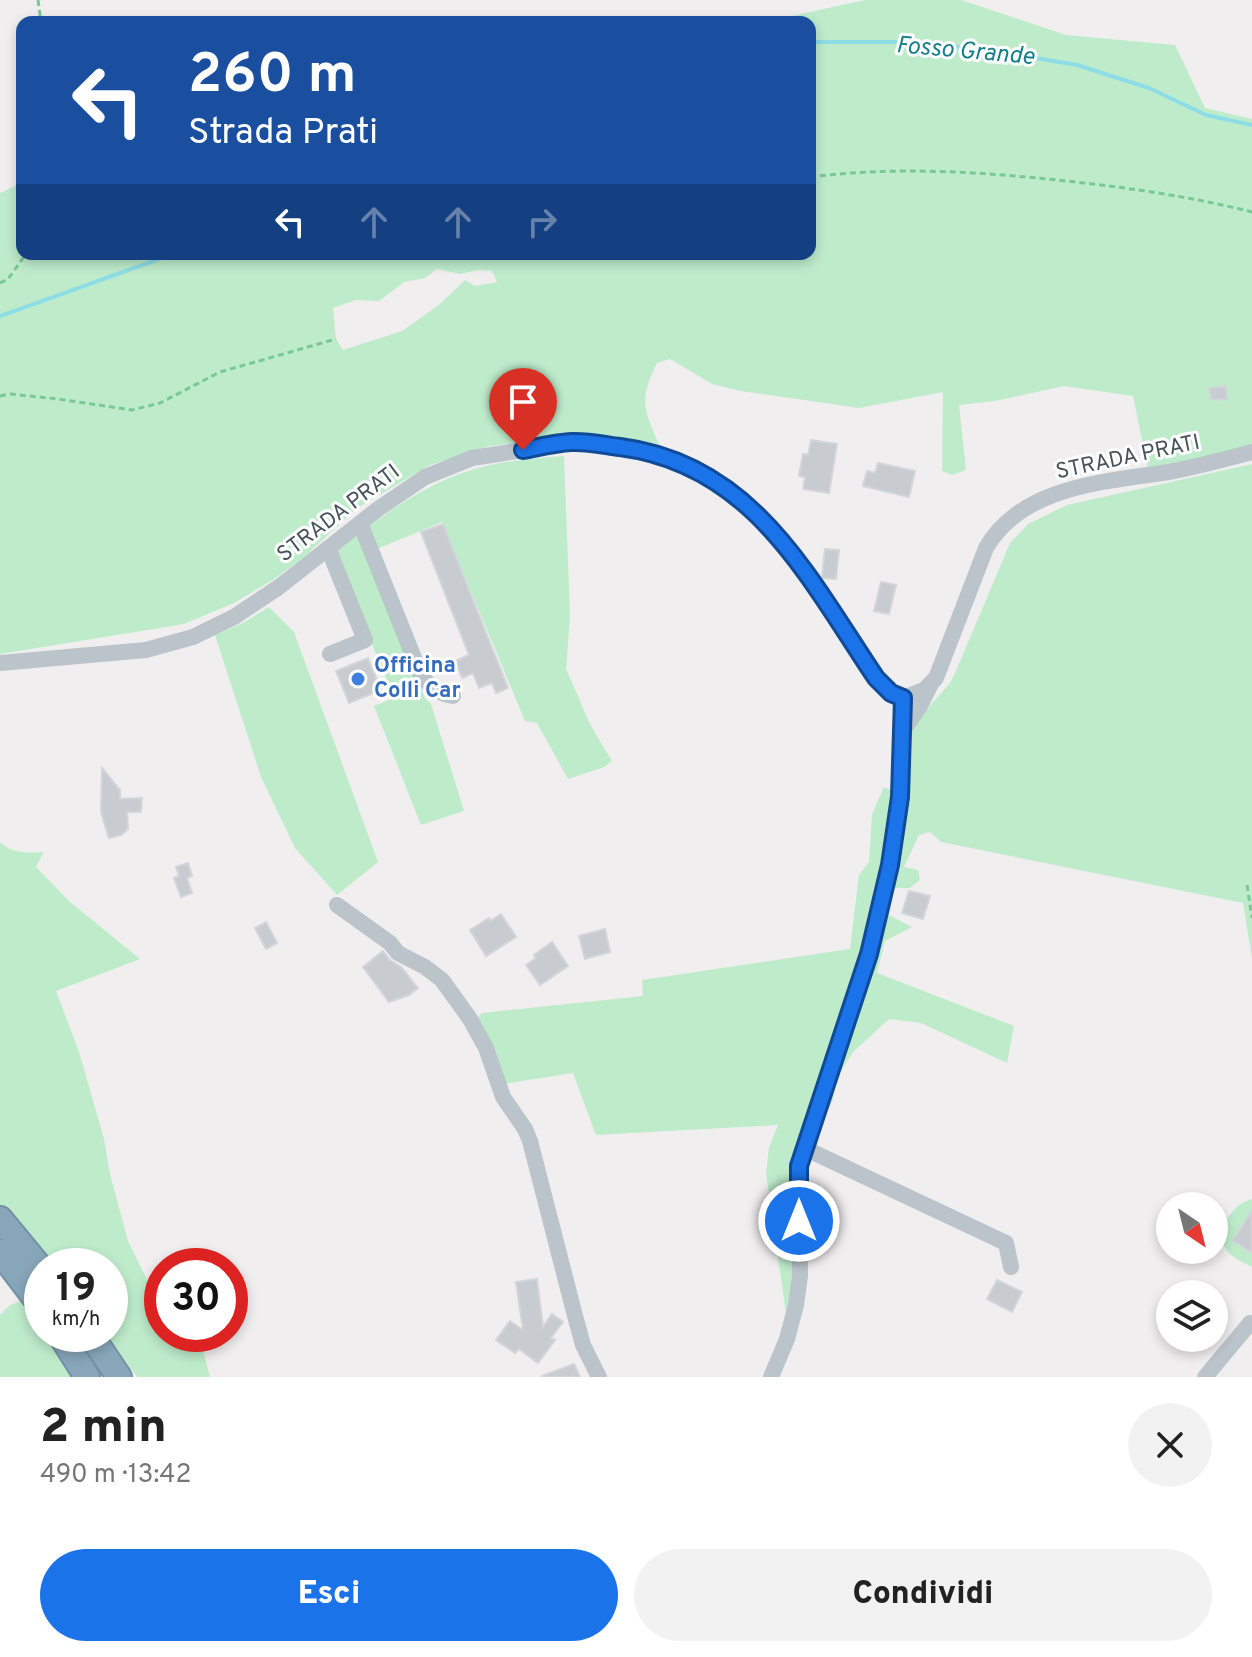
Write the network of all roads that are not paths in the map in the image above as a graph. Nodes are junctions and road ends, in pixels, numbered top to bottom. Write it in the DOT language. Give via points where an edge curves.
graph roads {
  1 [pos="1252,452"];
  2 [pos="360,523"];
  3 [pos="328,548"];
  4 [pos="330,654"];
  5 [pos="0,663"];
  6 [pos="876,678"];
  7 [pos="931,685"];
  8 [pos="453,696"];
  9 [pos="903,698"];
  10 [pos="902,732"];
  11 [pos="337,905"];
  12 [pos="804,1148"];
  13 [pos="0,1219"];
  14 [pos="24,1248"];
  15 [pos="0,1252"];
  16 [pos="1011,1267"];
  17 [pos="24,1283"];
  18 [pos="1250,1323"];
  19 [pos="71,1352"];
  20 [pos="102,1352"];
  21 [pos="87,1377"];
  22 [pos="119,1377"];
  23 [pos="599,1377"];
  24 [pos="771,1377"];
  25 [pos="1205,1377"];
  1 -- 7 [label="street, STRADA PRATI" via="1077,487 1019,512 986,548"];
  2 -- 3 [label="street, STRADA PRATI"];
  2 -- 6 [label="street, STRADA PRATI" via="425,477 472,458 574,442 647,450 695,468 743,500 794,555"];
  2 -- 8 [label="street" via="420,673 427,685"];
  3 -- 4 [label="street" via="365,640"];
  3 -- 5 [label="street, STRADA PRATI" via="268,595 193,637 146,650"];
  6 -- 9 [label="street, STRADA PRATI"];
  6 -- 10 [label="street"];
  7 -- 9 [label="street"];
  7 -- 10 [label="street, STRADA PRATI"];
  9 -- 10 [label="street"];
  10 -- 12 [label="street" via="900,797 880,910"];
  11 -- 23 [label="street" via="442,980 470,1019 503,1097 530,1141 583,1345"];
  12 -- 16 [label="street" via="1006,1243"];
  12 -- 24 [label="street" via="799,1166 796,1305"];
  13 -- 14 [label="highway"];
  15 -- 17 [label="highway"];
  18 -- 25 [label="street"];
  19 -- 21 [label="highway"];
  20 -- 22 [label="highway"];
}
